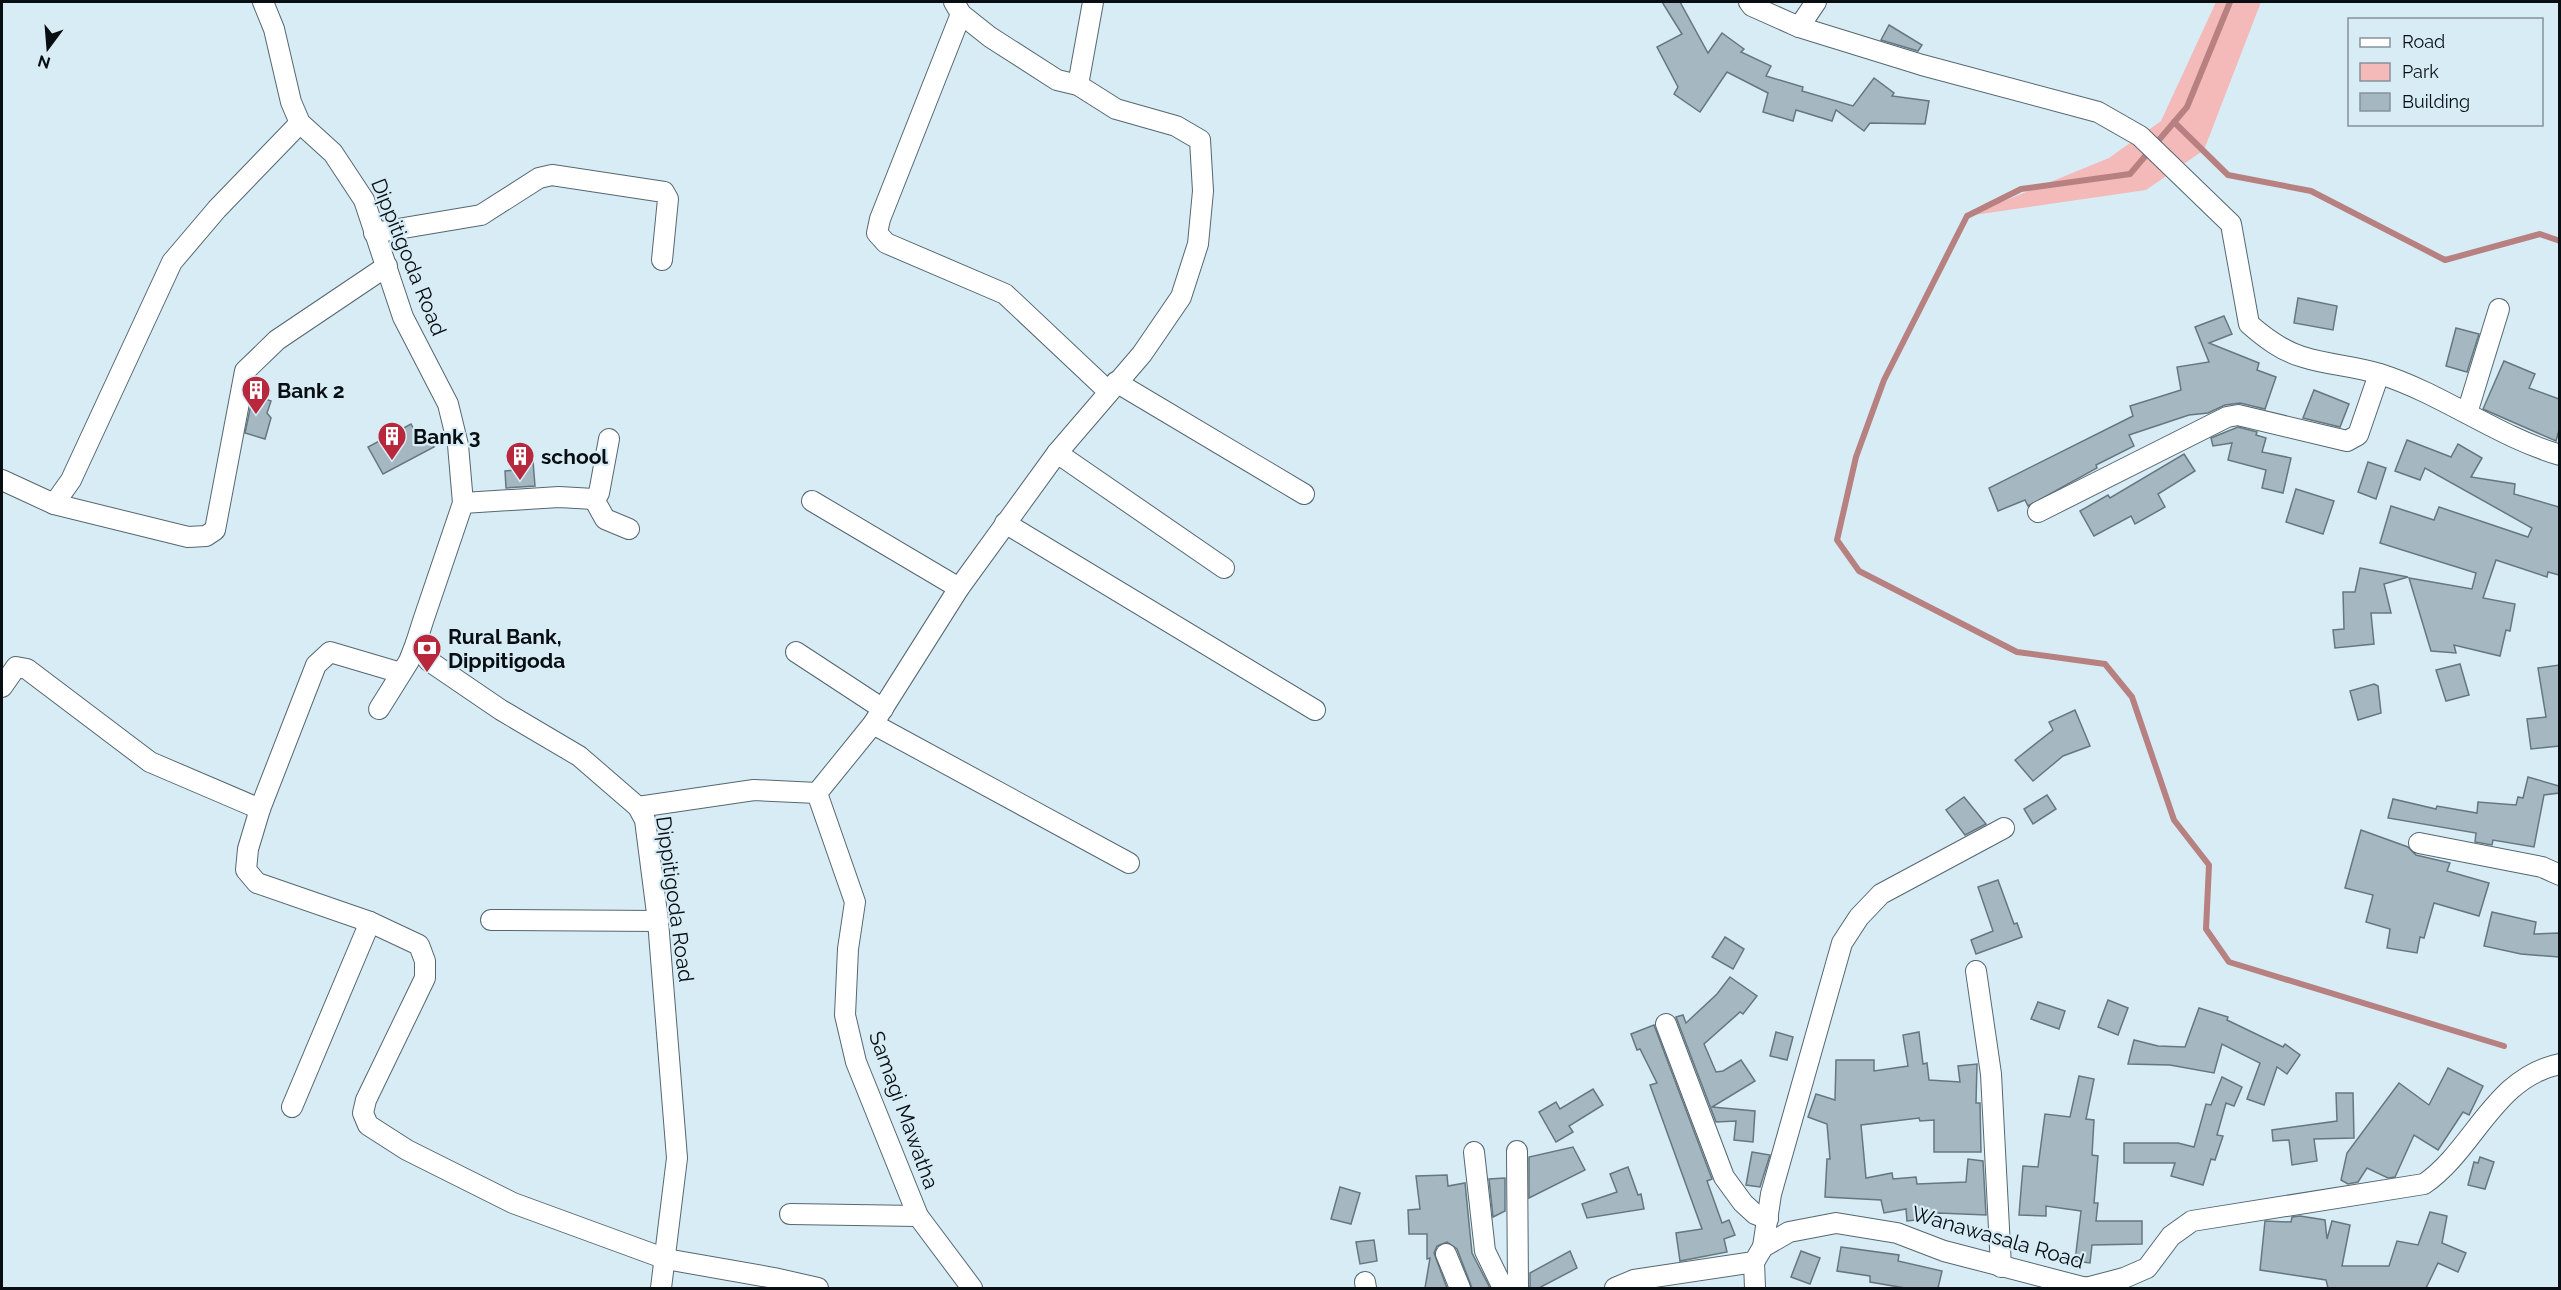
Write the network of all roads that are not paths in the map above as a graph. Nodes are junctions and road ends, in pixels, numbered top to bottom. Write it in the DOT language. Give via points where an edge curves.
graph roads {
  1 [pos="263,2"];
  2 [pos="1093,2"];
  3 [pos="1749,2"];
  4 [pos="1816,2"];
  5 [pos="958,8"];
  6 [pos="1798,27"];
  7 [pos="1078,85"];
  8 [pos="300,123"];
  9 [pos="374,233"];
  10 [pos="662,260"];
  11 [pos="387,266"];
  12 [pos="2499,309"];
  13 [pos="2379,374"];
  14 [pos="1112,386"];
  15 [pos="2467,413"];
  16 [pos="609,439"];
  17 [pos="1057,453"];
  18 [pos="2559,455"];
  19 [pos="2,480"];
  20 [pos="1304,494"];
  21 [pos="594,499"];
  22 [pos="812,501"];
  23 [pos="463,503"];
  24 [pos="54,504"];
  25 [pos="2038,512"];
  26 [pos="1005,523"];
  27 [pos="629,529"];
  28 [pos="1224,567"];
  29 [pos="959,588"];
  30 [pos="416,644"];
  31 [pos="796,652"];
  32 [pos="401,674"];
  33 [pos="2,687"];
  34 [pos="379,709"];
  35 [pos="1316,710"];
  36 [pos="878,717"];
  37 [pos="817,793"];
  38 [pos="638,807"];
  39 [pos="260,809"];
  40 [pos="2004,828"];
  41 [pos="2419,843"];
  42 [pos="1129,863"];
  43 [pos="2559,875"];
  44 [pos="491,920"];
  45 [pos="658,921"];
  46 [pos="370,922"];
  47 [pos="1976,971"];
  48 [pos="1666,1024"];
  49 [pos="2559,1064"];
  50 [pos="292,1107"];
  51 [pos="1517,1150"];
  52 [pos="1474,1152"];
  53 [pos="790,1214"];
  54 [pos="918,1216"];
  55 [pos="1768,1219"];
  56 [pos="1446,1254"];
  57 [pos="1759,1254"];
  58 [pos="666,1260"];
  59 [pos="2001,1267"];
  60 [pos="2147,1268"];
  61 [pos="661,1288"];
  62 [pos="818,1288"];
  63 [pos="972,1288"];
  64 [pos="1460,1288"];
  65 [pos="1503,1288"];
  66 [pos="1518,1288"];
  67 [pos="1615,1288"];
  68 [pos="1755,1288"];
  69 [pos="2145,1288"];
  1 -- 8 [label="street"];
  2 -- 7 [label="street"];
  3 -- 6 [label="street"];
  4 -- 6 [label="street"];
  5 -- 7 [label="street" via="990,37 1057,80"];
  5 -- 14 [label="street" via="877,233 886,243 1005,294"];
  6 -- 13 [label="street" via="2098,112 2140,136 2230,224 2249,324 2273,344 2302,357"];
  7 -- 14 [label="street" via="1116,110 1176,126 1200,140 1203,191 1198,244 1181,297 1142,354"];
  8 -- 9 [label="street, Dippitigoda Road" via="333,153 356,185"];
  8 -- 24 [label="street" via="172,262 71,480"];
  9 -- 10 [label="street" via="482,215 539,178 552,175 664,192 668,199"];
  9 -- 11 [label="street, Dippitigoda Road"];
  11 -- 23 [label="street, Dippitigoda Road" via="403,317 448,404 458,445"];
  11 -- 24 [label="street" via="277,340 245,371 215,530 206,536 188,537"];
  12 -- 15 [label="street"];
  13 -- 15 [label="street"];
  13 -- 25 [label="street" via="2358,435 2347,441 2238,415 2228,417"];
  14 -- 17 [label="street"];
  14 -- 20 [label="street"];
  15 -- 18 [label="street" via="2506,436"];
  16 -- 21 [label="street" via="600,493"];
  17 -- 26 [label="street"];
  17 -- 28 [label="street"];
  19 -- 24 [label="street"];
  21 -- 23 [label="street" via="559,497"];
  21 -- 27 [label="street" via="605,519"];
  22 -- 29 [label="street"];
  23 -- 30 [label="street, Dippitigoda Road"];
  26 -- 29 [label="street"];
  26 -- 35 [label="street"];
  29 -- 36 [label="street"];
  30 -- 32 [label="street"];
  30 -- 38 [label="street, Dippitigoda Road" via="429,661 579,756"];
  31 -- 36 [label="street"];
  32 -- 34 [label="street"];
  32 -- 39 [label="street" via="326,654 316,665"];
  33 -- 39 [label="street" via="16,667 27,669 150,762"];
  36 -- 37 [label="street"];
  36 -- 42 [label="street"];
  37 -- 38 [label="street" via="754,790"];
  37 -- 54 [label="street, Samagi Mawatha" via="855,902 845,1015 856,1062"];
  38 -- 45 [label="street, Dippitigoda Road" via="645,820"];
  39 -- 46 [label="street" via="246,870 257,883"];
  40 -- 55 [label="street" via="1881,894 1859,917 1842,944 1771,1194"];
  41 -- 43 [label="street" via="2542,867"];
  44 -- 45 [label="street"];
  45 -- 58 [label="street, Dippitigoda Road" via="677,1158"];
  46 -- 50 [label="street"];
  46 -- 58 [label="street" via="419,945 425,961 425,978 366,1100 363,1113 368,1125 407,1150 513,1203"];
  47 -- 59 [label="street" via="1991,1074"];
  48 -- 55 [label="street" via="1724,1177 1743,1203"];
  49 -- 60 [label="street" via="2525,1077 2438,1175 2424,1185 2192,1221 2171,1236"];
  51 -- 66 [label="street"];
  52 -- 65 [label="street" via="1485,1251"];
  53 -- 54 [label="street"];
  54 -- 63 [label="street, Samagi Mawatha"];
  55 -- 57 [label="street"];
  56 -- 64 [label="street"];
  57 -- 59 [label="street, Wanawasala Road" via="1789,1232 1836,1222 1897,1233"];
  57 -- 67 [label="street, Wanawasala Road" via="1634,1280"];
  57 -- 68 [label="street"];
  58 -- 61 [label="street, Dippitigoda Road"];
  58 -- 62 [label="street"];
  59 -- 60 [label="street, Wanawasala Road" via="2086,1288"];
  60 -- 69 [label="street"];
}
